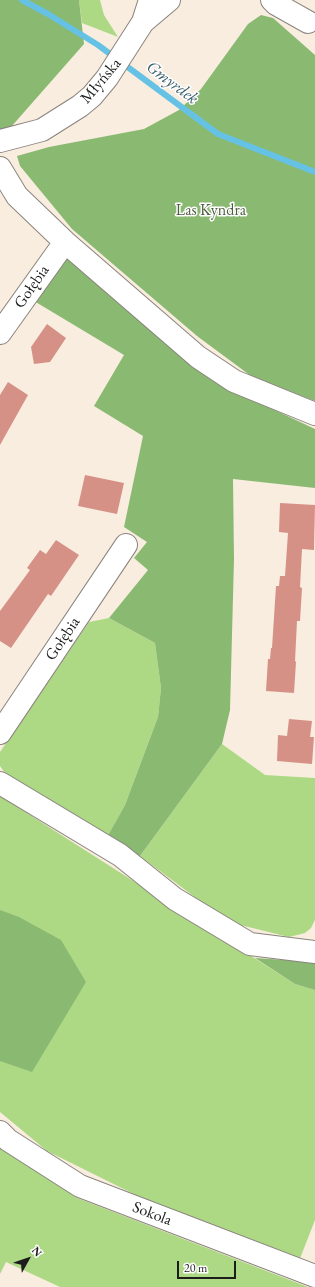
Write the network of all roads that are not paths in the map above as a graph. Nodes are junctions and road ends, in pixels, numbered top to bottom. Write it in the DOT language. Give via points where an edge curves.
graph roads {
  1 [pos="150,0"];
  2 [pos="169,0"];
  3 [pos="272,0"];
  4 [pos="293,0"];
  5 [pos="143,22"];
  6 [pos="311,26"];
  7 [pos="0,141"];
  8 [pos="0,168"];
  9 [pos="65,242"];
  10 [pos="0,333"];
  11 [pos="315,414"];
  12 [pos="126,545"];
  13 [pos="0,733"];
  14 [pos="0,783"];
  15 [pos="315,952"];
  16 [pos="0,1132"];
  17 [pos="315,1276"];
  1 -- 5 [label="street, Młyńska"];
  2 -- 5 [label="street, Młyńska"];
  3 -- 6 [label="street"];
  4 -- 6 [label="street"];
  5 -- 7 [label="street, Młyńska" via="107,78 88,99 42,130"];
  8 -- 9 [label="street" via="17,196"];
  9 -- 10 [label="street, Gołębia"];
  9 -- 11 [label="street" via="198,357 234,380"];
  12 -- 13 [label="street, Gołębia"];
  14 -- 15 [label="street" via="120,854 175,899 250,944"];
  16 -- 17 [label="street, Sokola" via="8,1140 80,1186"];
}
